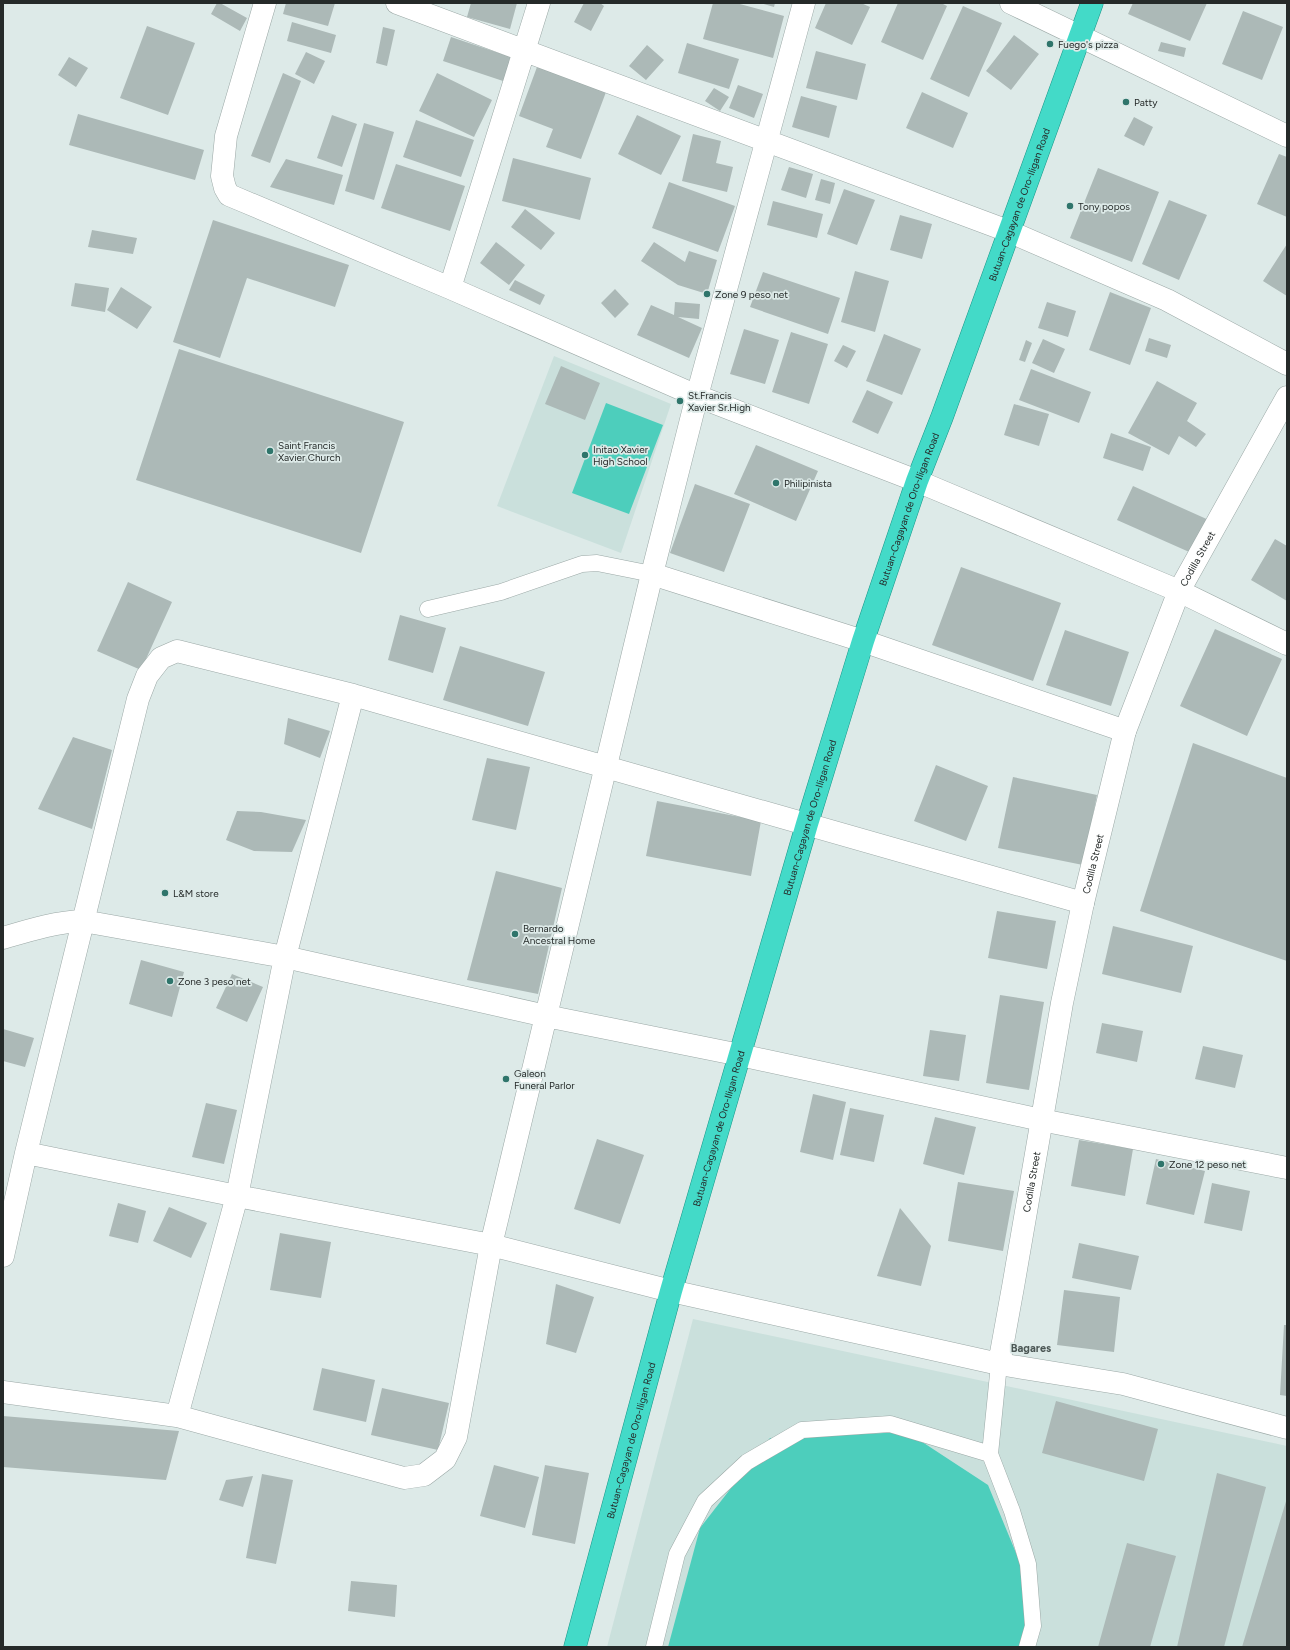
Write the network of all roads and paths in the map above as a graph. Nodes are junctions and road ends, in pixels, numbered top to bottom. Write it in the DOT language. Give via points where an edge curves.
graph roads {
  1 [pos="265,3"];
  2 [pos="397,3"];
  3 [pos="539,3"];
  4 [pos="804,3"];
  5 [pos="1011,3"];
  6 [pos="1092,3"];
  7 [pos="1080,36"];
  8 [pos="525,51"];
  9 [pos="1287,136"];
  10 [pos="767,141"];
  11 [pos="1008,230"];
  12 [pos="450,288"];
  13 [pos="1287,364"];
  14 [pos="697,396"];
  15 [pos="1287,397"];
  16 [pos="917,481"];
  17 [pos="652,574"];
  18 [pos="1179,591"];
  19 [pos="428,609"];
  20 [pos="863,642"];
  21 [pos="1287,644"];
  22 [pos="353,695"];
  23 [pos="1125,731"];
  24 [pos="606,766"];
  25 [pos="807,824"];
  26 [pos="1083,903"];
  27 [pos="83,921"];
  28 [pos="3,938"];
  29 [pos="285,957"];
  30 [pos="546,1016"];
  31 [pos="740,1055"];
  32 [pos="1041,1120"];
  33 [pos="26,1153"];
  34 [pos="1287,1168"];
  35 [pos="237,1196"];
  36 [pos="492,1245"];
  37 [pos="3,1256"];
  38 [pos="671,1291"];
  39 [pos="999,1364"];
  40 [pos="3,1392"];
  41 [pos="177,1416"];
  42 [pos="1287,1428"];
  43 [pos="990,1454"];
  44 [pos="575,1647"];
  45 [pos="654,1647"];
  46 [pos="1027,1647"];
  1 -- 12 [label="street" via="226,136 222,176 229,195"];
  2 -- 8 [label="street"];
  3 -- 8 [label="street"];
  4 -- 10 [label="street"];
  5 -- 7 [label="street"];
  6 -- 7 [label="highway, Butuan-Cagayan de Oro-Iligan Road"];
  7 -- 9 [label="street"];
  7 -- 11 [label="highway, Butuan-Cagayan de Oro-Iligan Road"];
  8 -- 10 [label="street"];
  8 -- 12 [label="street"];
  10 -- 11 [label="street"];
  10 -- 14 [label="street"];
  11 -- 13 [label="street" via="1167,300"];
  11 -- 16 [label="highway, Butuan-Cagayan de Oro-Iligan Road"];
  12 -- 14 [label="street"];
  14 -- 16 [label="street"];
  14 -- 17 [label="street"];
  15 -- 18 [label="street, Codilla Street"];
  16 -- 18 [label="street"];
  16 -- 20 [label="highway, Butuan-Cagayan de Oro-Iligan Road"];
  17 -- 19 [label="lane" via="598,563 582,564 501,592"];
  17 -- 20 [label="street"];
  17 -- 24 [label="street"];
  18 -- 21 [label="street"];
  18 -- 23 [label="street, Codilla Street"];
  20 -- 23 [label="street"];
  20 -- 25 [label="highway, Butuan-Cagayan de Oro-Iligan Road"];
  22 -- 24 [label="street"];
  22 -- 27 [label="street" via="177,651 161,658 147,676 138,699"];
  22 -- 29 [label="street"];
  23 -- 26 [label="street, Codilla Street"];
  24 -- 25 [label="street"];
  24 -- 30 [label="street"];
  25 -- 26 [label="street"];
  25 -- 31 [label="highway, Butuan-Cagayan de Oro-Iligan Road"];
  26 -- 32 [label="street, Codilla Street"];
  27 -- 28 [label="street" via="54,924"];
  27 -- 29 [label="street"];
  27 -- 33 [label="street"];
  29 -- 30 [label="street"];
  29 -- 35 [label="street"];
  30 -- 31 [label="street"];
  30 -- 36 [label="street"];
  31 -- 32 [label="street"];
  31 -- 38 [label="highway, Butuan-Cagayan de Oro-Iligan Road"];
  32 -- 34 [label="street"];
  32 -- 39 [label="street, Codilla Street"];
  33 -- 35 [label="street"];
  33 -- 37 [label="street"];
  35 -- 36 [label="street"];
  35 -- 41 [label="street"];
  36 -- 38 [label="street"];
  36 -- 41 [label="street" via="456,1437 445,1459 424,1475 404,1478"];
  38 -- 39 [label="street"];
  38 -- 44 [label="highway, Butuan-Cagayan de Oro-Iligan Road"];
  39 -- 42 [label="street" via="1123,1384"];
  39 -- 43 [label="lane"];
  40 -- 41 [label="street"];
  43 -- 45 [label="lane" via="890,1424 802,1430 781,1442 747,1462 706,1502 677,1554"];
  43 -- 46 [label="lane" via="1012,1511 1028,1564 1033,1626"];
}
